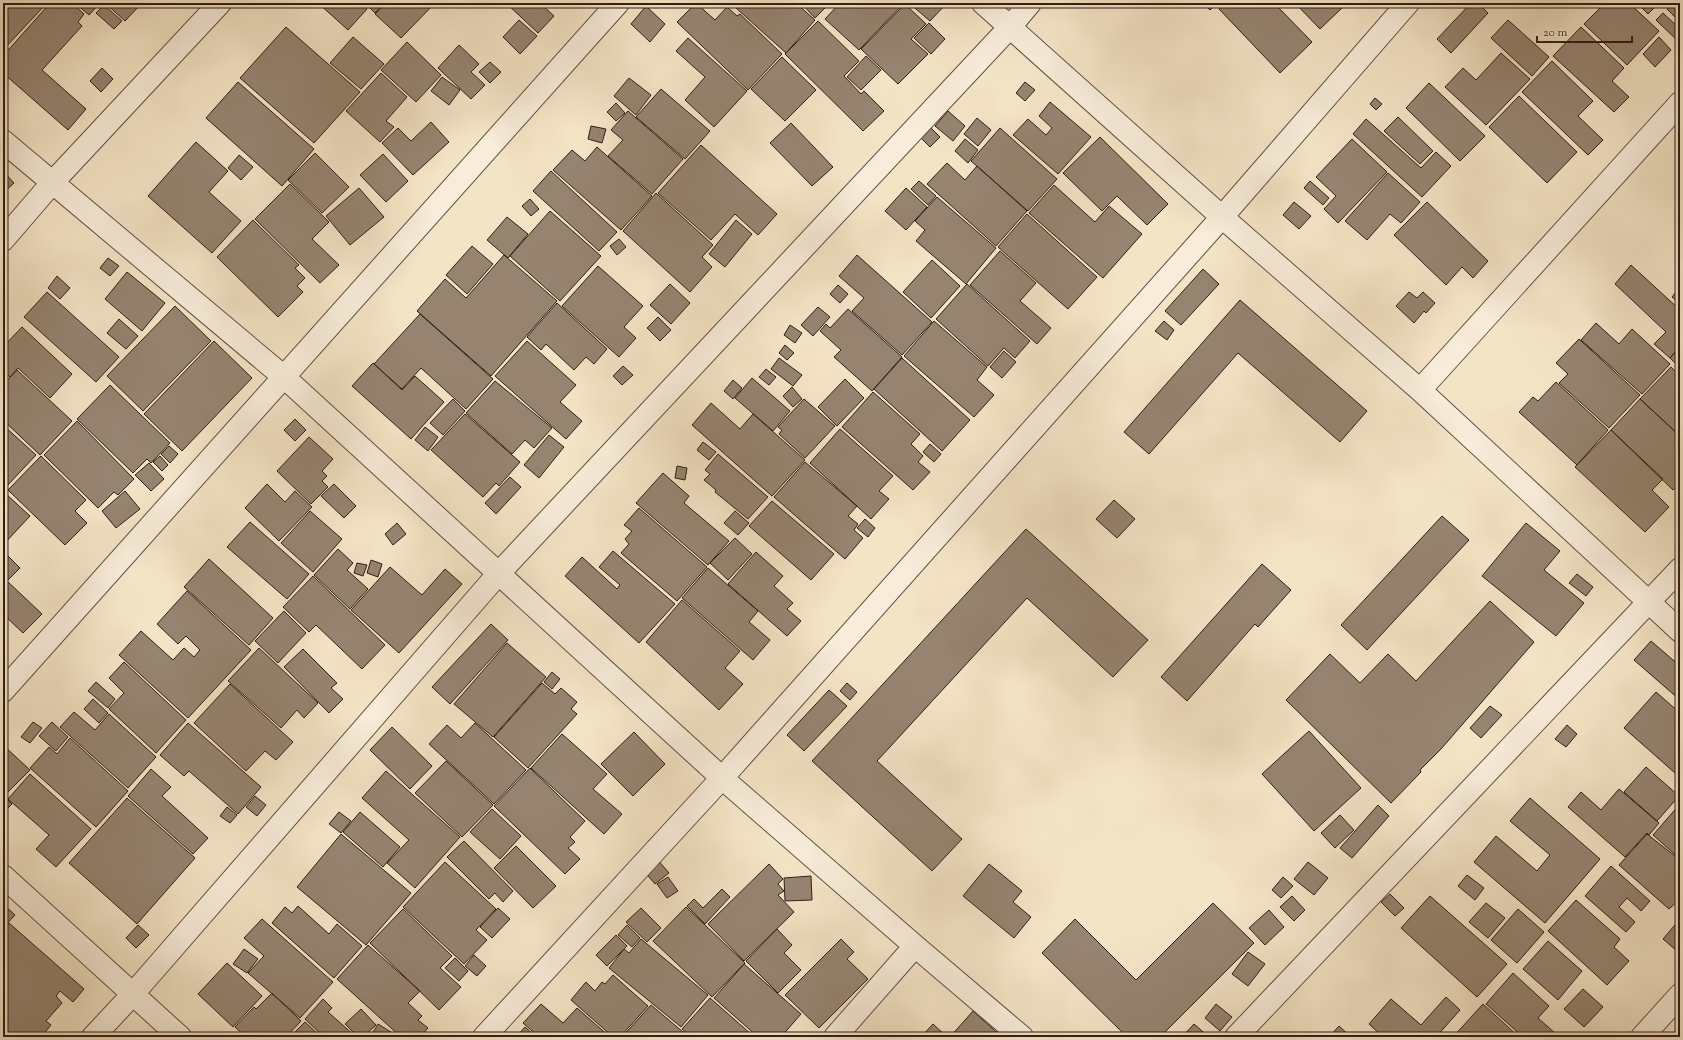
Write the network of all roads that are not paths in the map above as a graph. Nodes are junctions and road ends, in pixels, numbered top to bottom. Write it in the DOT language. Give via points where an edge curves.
graph roads {
  1 [pos="220,3"];
  2 [pos="618,3"];
  3 [pos="983,3"];
  4 [pos="1030,3"];
  5 [pos="1408,3"];
  6 [pos="1010,27"];
  7 [pos="1680,103"];
  8 [pos="3,141"];
  9 [pos="52,183"];
  10 [pos="1222,217"];
  11 [pos="3,240"];
  12 [pos="284,378"];
  13 [pos="1420,390"];
  14 [pos="1680,569"];
  15 [pos="499,573"];
  16 [pos="1650,603"];
  17 [pos="1680,631"];
  18 [pos="3,691"];
  19 [pos="722,778"];
  20 [pos="3,876"];
  21 [pos="914,946"];
  22 [pos="132,995"];
  23 [pos="1680,995"];
  24 [pos="93,1037"];
  25 [pos="180,1037"];
  26 [pos="484,1037"];
  27 [pos="835,1037"];
  28 [pos="1022,1037"];
  29 [pos="1236,1037"];
  30 [pos="1642,1037"];
  1 -- 9 [label="street"];
  2 -- 12 [label="street"];
  3 -- 6 [label="street"];
  4 -- 6 [label="street"];
  5 -- 10 [label="street"];
  6 -- 10 [label="street"];
  6 -- 15 [label="street"];
  7 -- 13 [label="street"];
  8 -- 9 [label="street"];
  9 -- 11 [label="street"];
  9 -- 12 [label="street"];
  10 -- 13 [label="street"];
  10 -- 19 [label="street"];
  12 -- 15 [label="street"];
  12 -- 18 [label="street"];
  13 -- 16 [label="street"];
  14 -- 16 [label="street"];
  15 -- 19 [label="street"];
  15 -- 22 [label="street"];
  16 -- 17 [label="street"];
  16 -- 29 [label="street"];
  19 -- 21 [label="street"];
  19 -- 26 [label="street"];
  20 -- 22 [label="street"];
  21 -- 27 [label="street"];
  21 -- 28 [label="street"];
  22 -- 24 [label="street"];
  22 -- 25 [label="street"];
  23 -- 30 [label="street"];
}
